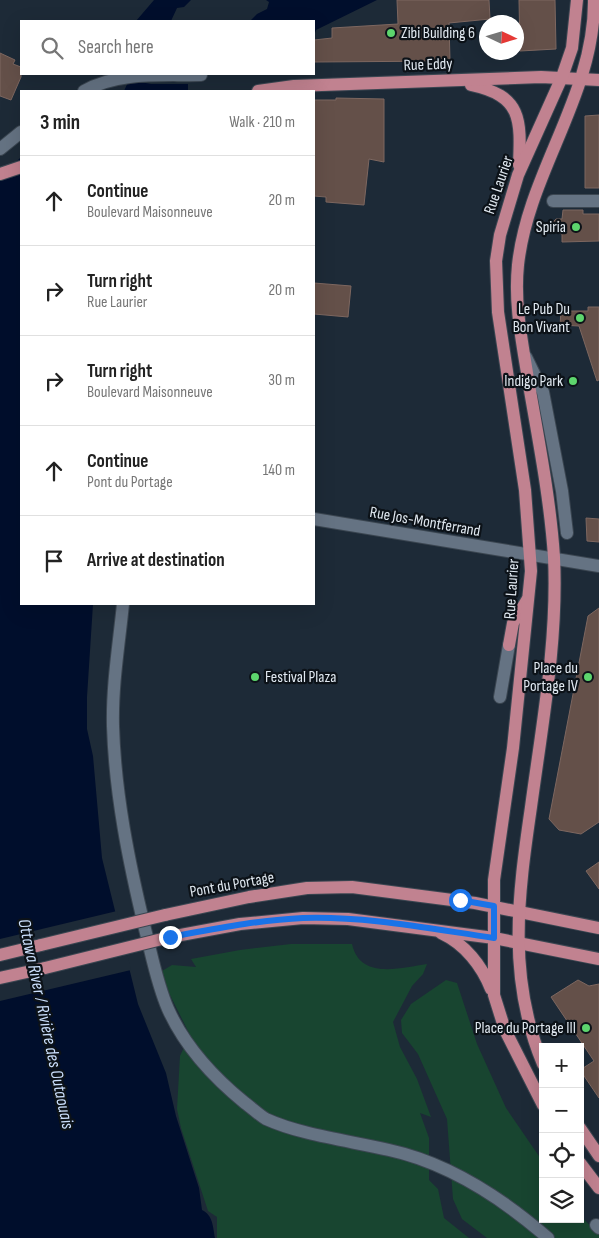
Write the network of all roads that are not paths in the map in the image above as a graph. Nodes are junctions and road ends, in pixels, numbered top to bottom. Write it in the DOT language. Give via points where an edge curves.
graph roads {
  1 [pos="577,0"];
  2 [pos="594,0"];
  3 [pos="201,75"];
  4 [pos="562,77"];
  5 [pos="582,80"];
  6 [pos="599,80"];
  7 [pos="451,81"];
  8 [pos="86,90"];
  9 [pos="265,90"];
  10 [pos="20,133"];
  11 [pos="0,149"];
  12 [pos="17,169"];
  13 [pos="0,174"];
  14 [pos="518,175"];
  15 [pos="553,201"];
  16 [pos="599,201"];
  17 [pos="524,354"];
  18 [pos="315,519"];
  19 [pos="567,533"];
  20 [pos="531,556"];
  21 [pos="554,559"];
  22 [pos="599,566"];
  23 [pos="530,593"];
  24 [pos="123,605"];
  25 [pos="509,645"];
  26 [pos="500,697"];
  27 [pos="494,906"];
  28 [pos="518,912"];
  29 [pos="599,928"];
  30 [pos="457,937"];
  31 [pos="494,938"];
  32 [pos="518,942"];
  33 [pos="0,955"];
  34 [pos="599,959"];
  35 [pos="0,978"];
  36 [pos="494,995"];
  37 [pos="539,1052"];
  38 [pos="539,1098"];
  39 [pos="583,1133"];
  40 [pos="599,1156"];
  41 [pos="584,1168"];
  42 [pos="599,1188"];
  43 [pos="548,1238"];
  1 -- 4 [label="main road, Rue Laurier" via="575,30"];
  2 -- 5 [label="main road" via="592,40"];
  3 -- 8 [label="street" via="132,76 113,79"];
  4 -- 5 [label="main road, Rue Eddy"];
  4 -- 7 [label="main road, Rue Eddy"];
  4 -- 14 [label="main road, Rue Laurier"];
  5 -- 6 [label="main road, Rue Eddy"];
  5 -- 17 [label="main road" via="534,196 521,243 517,286"];
  7 -- 9 [label="main road, Rue Eddy" via="294,86"];
  7 -- 14 [label="main road" via="494,90 510,105 519,123"];
  10 -- 11 [label="street"];
  12 -- 13 [label="main road"];
  14 -- 20 [label="main road, Rue Laurier" via="500,235 496,287 525,490"];
  15 -- 16 [label="street"];
  17 -- 19 [label="street" via="544,392"];
  17 -- 21 [label="main road"];
  18 -- 20 [label="street, Rue Jos-Montferrand"];
  20 -- 21 [label="street, Rue Jos-Montferrand"];
  20 -- 23 [label="main road, Rue Laurier"];
  21 -- 22 [label="street, Rue Jos-Montferrand"];
  21 -- 28 [label="main road" via="550,657"];
  23 -- 25 [label="main road" via="514,623"];
  23 -- 27 [label="main road, Rue Laurier" via="494,880"];
  24 -- 43 [label="street" via="114,704 116,778 138,900 157,978 177,1026 214,1076 265,1118 324,1137 406,1154 431,1164 502,1200"];
  25 -- 26 [label="street"];
  27 -- 28 [label="main road, Pont du Portage"];
  27 -- 31 [label="main road, Rue Laurier"];
  27 -- 33 [label="main road, Pont du Portage, bridge" via="382,889 308,888 165,915"];
  28 -- 29 [label="main road, Pont du Portage"];
  28 -- 32 [label="main road"];
  30 -- 31 [label="main road"];
  30 -- 35 [label="main road, bridge" via="432,929 381,922 303,918 240,924 170,937"];
  30 -- 36 [label="main road" via="481,968"];
  31 -- 32 [label="main road"];
  31 -- 36 [label="main road, Rue Laurier"];
  32 -- 34 [label="main road"];
  32 -- 37 [label="main road" via="524,1009"];
  36 -- 38 [label="main road, Rue Laurier" via="505,1030"];
  39 -- 40 [label="main road"];
  41 -- 42 [label="main road"];
}
